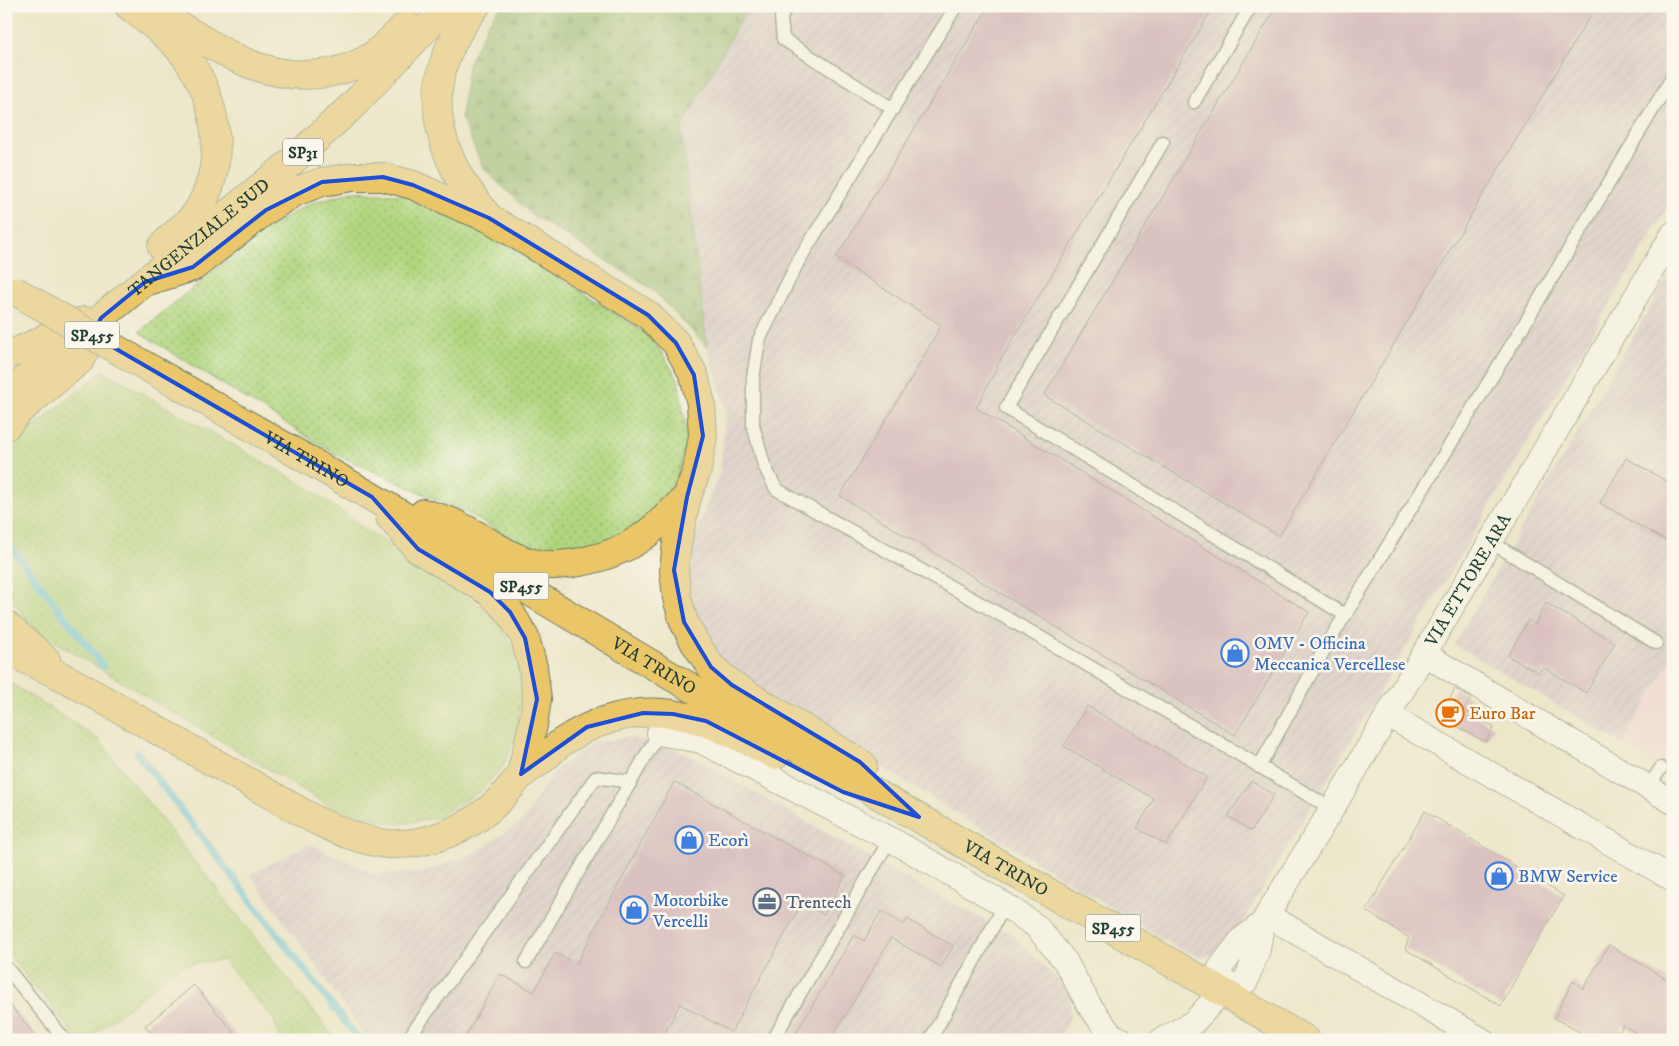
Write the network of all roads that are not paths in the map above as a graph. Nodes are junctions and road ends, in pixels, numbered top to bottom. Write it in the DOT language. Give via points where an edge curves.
graph roads {
  1 [pos="129,6"];
  2 [pos="142,6"];
  3 [pos="424,6"];
  4 [pos="446,6"];
  5 [pos="476,6"];
  6 [pos="786,6"];
  7 [pos="956,6"];
  8 [pos="1250,6"];
  9 [pos="1673,76"];
  10 [pos="1194,102"];
  11 [pos="893,109"];
  12 [pos="1163,142"];
  13 [pos="489,218"];
  14 [pos="1673,234"];
  15 [pos="145,282"];
  16 [pos="10,288"];
  17 [pos="101,318"];
  18 [pos="6,354"];
  19 [pos="6,395"];
  20 [pos="6,426"];
  21 [pos="372,497"];
  22 [pos="687,497"];
  23 [pos="1491,542"];
  24 [pos="1346,615"];
  25 [pos="6,625"];
  26 [pos="1656,643"];
  27 [pos="6,650"];
  28 [pos="1424,654"];
  29 [pos="67,679"];
  30 [pos="1388,715"];
  31 [pos="659,733"];
  32 [pos="1259,766"];
  33 [pos="1661,768"];
  34 [pos="521,774"];
  35 [pos="631,782"];
  36 [pos="1648,787"];
  37 [pos="1673,802"];
  38 [pos="1332,809"];
  39 [pos="919,817"];
  40 [pos="890,839"];
  41 [pos="1673,879"];
  42 [pos="1005,905"];
  43 [pos="1264,920"];
  44 [pos="526,962"];
  45 [pos="6,967"];
  46 [pos="1222,991"];
  47 [pos="410,1036"];
  48 [pos="65,1040"];
  49 [pos="774,1040"];
  50 [pos="930,1040"];
  51 [pos="1122,1040"];
  52 [pos="1162,1040"];
  53 [pos="1306,1040"];
  54 [pos="1482,1040"];
  1 -- 15 [label="main road" via="161,31 185,56 211,104 216,131 215,164 199,210 163,245"];
  2 -- 3 [label="main road" via="256,67 298,75 357,64 388,43"];
  4 -- 15 [label="main road, TANGENZIALE SUD / SP31" via="353,105 289,164"];
  5 -- 13 [label="main road" via="448,47 436,93 444,145 457,172"];
  6 -- 11 [label="lane" via="781,18 782,39"];
  7 -- 11 [label="lane"];
  8 -- 10 [label="lane"];
  9 -- 24 [label="lane"];
  11 -- 32 [label="lane" via="799,260 760,340 753,378 753,426 764,465 776,488 1026,629"];
  12 -- 24 [label="lane" via="1006,408"];
  13 -- 15 [label="main road" via="413,184 383,177 352,177 322,182 295,192 266,210 194,267"];
  13 -- 22 [label="main road" via="648,315 676,343 694,375 701,404 703,436 697,470"];
  14 -- 23 [label="street, VIA ETTORE ARA"];
  15 -- 17 [label="main road, TANGENZIALE SUD / SP31"];
  16 -- 21 [label="main road, VIA TRINO / SP455, bridge"];
  17 -- 18 [label="main road" via="66,324 40,341"];
  17 -- 19 [label="main road, TANGENZIALE SUD / SP31"];
  17 -- 20 [label="main road" via="80,360 20,410"];
  21 -- 22 [label="main road" via="450,522 521,560 541,564 596,559 619,550 640,539"];
  21 -- 34 [label="main road" via="418,549 490,592 510,612 525,638 534,667 537,699"];
  21 -- 39 [label="main road, VIA TRINO / SP455" via="671,676"];
  22 -- 39 [label="main road" via="674,570 677,598 684,622 711,667 732,685 860,762"];
  23 -- 26 [label="lane"];
  23 -- 28 [label="street, VIA ETTORE ARA"];
  24 -- 32 [label="lane"];
  25 -- 29 [label="main road"];
  27 -- 29 [label="main road"];
  28 -- 30 [label="street, VIA ETTORE ARA"];
  28 -- 36 [label="street"];
  29 -- 34 [label="main road" via="317,821 355,837 388,844 420,842 447,834 478,819"];
  30 -- 38 [label="street, VIA ETTORE ARA"];
  30 -- 41 [label="street"];
  31 -- 35 [label="lane"];
  31 -- 40 [label="street" via="701,741"];
  32 -- 38 [label="lane"];
  33 -- 36 [label="lane"];
  34 -- 39 [label="main road" via="587,727 643,712 672,714 706,721 843,792"];
  35 -- 44 [label="lane"];
  35 -- 47 [label="lane" via="596,777"];
  36 -- 37 [label="street"];
  38 -- 43 [label="street, VIA ETTORE ARA"];
  39 -- 46 [label="main road, VIA TRINO / SP455"];
  40 -- 42 [label="street"];
  40 -- 49 [label="lane"];
  42 -- 50 [label="lane"];
  42 -- 51 [label="street" via="1036,926 1065,960 1089,1005 1110,1034"];
  43 -- 46 [label="street, VIA ETTORE ARA" via="1246,982"];
  43 -- 54 [label="street"];
  45 -- 48 [label="lane"];
  46 -- 52 [label="street" via="1194,1022"];
  46 -- 53 [label="main road, VIA TRINO / SP455"];
}
